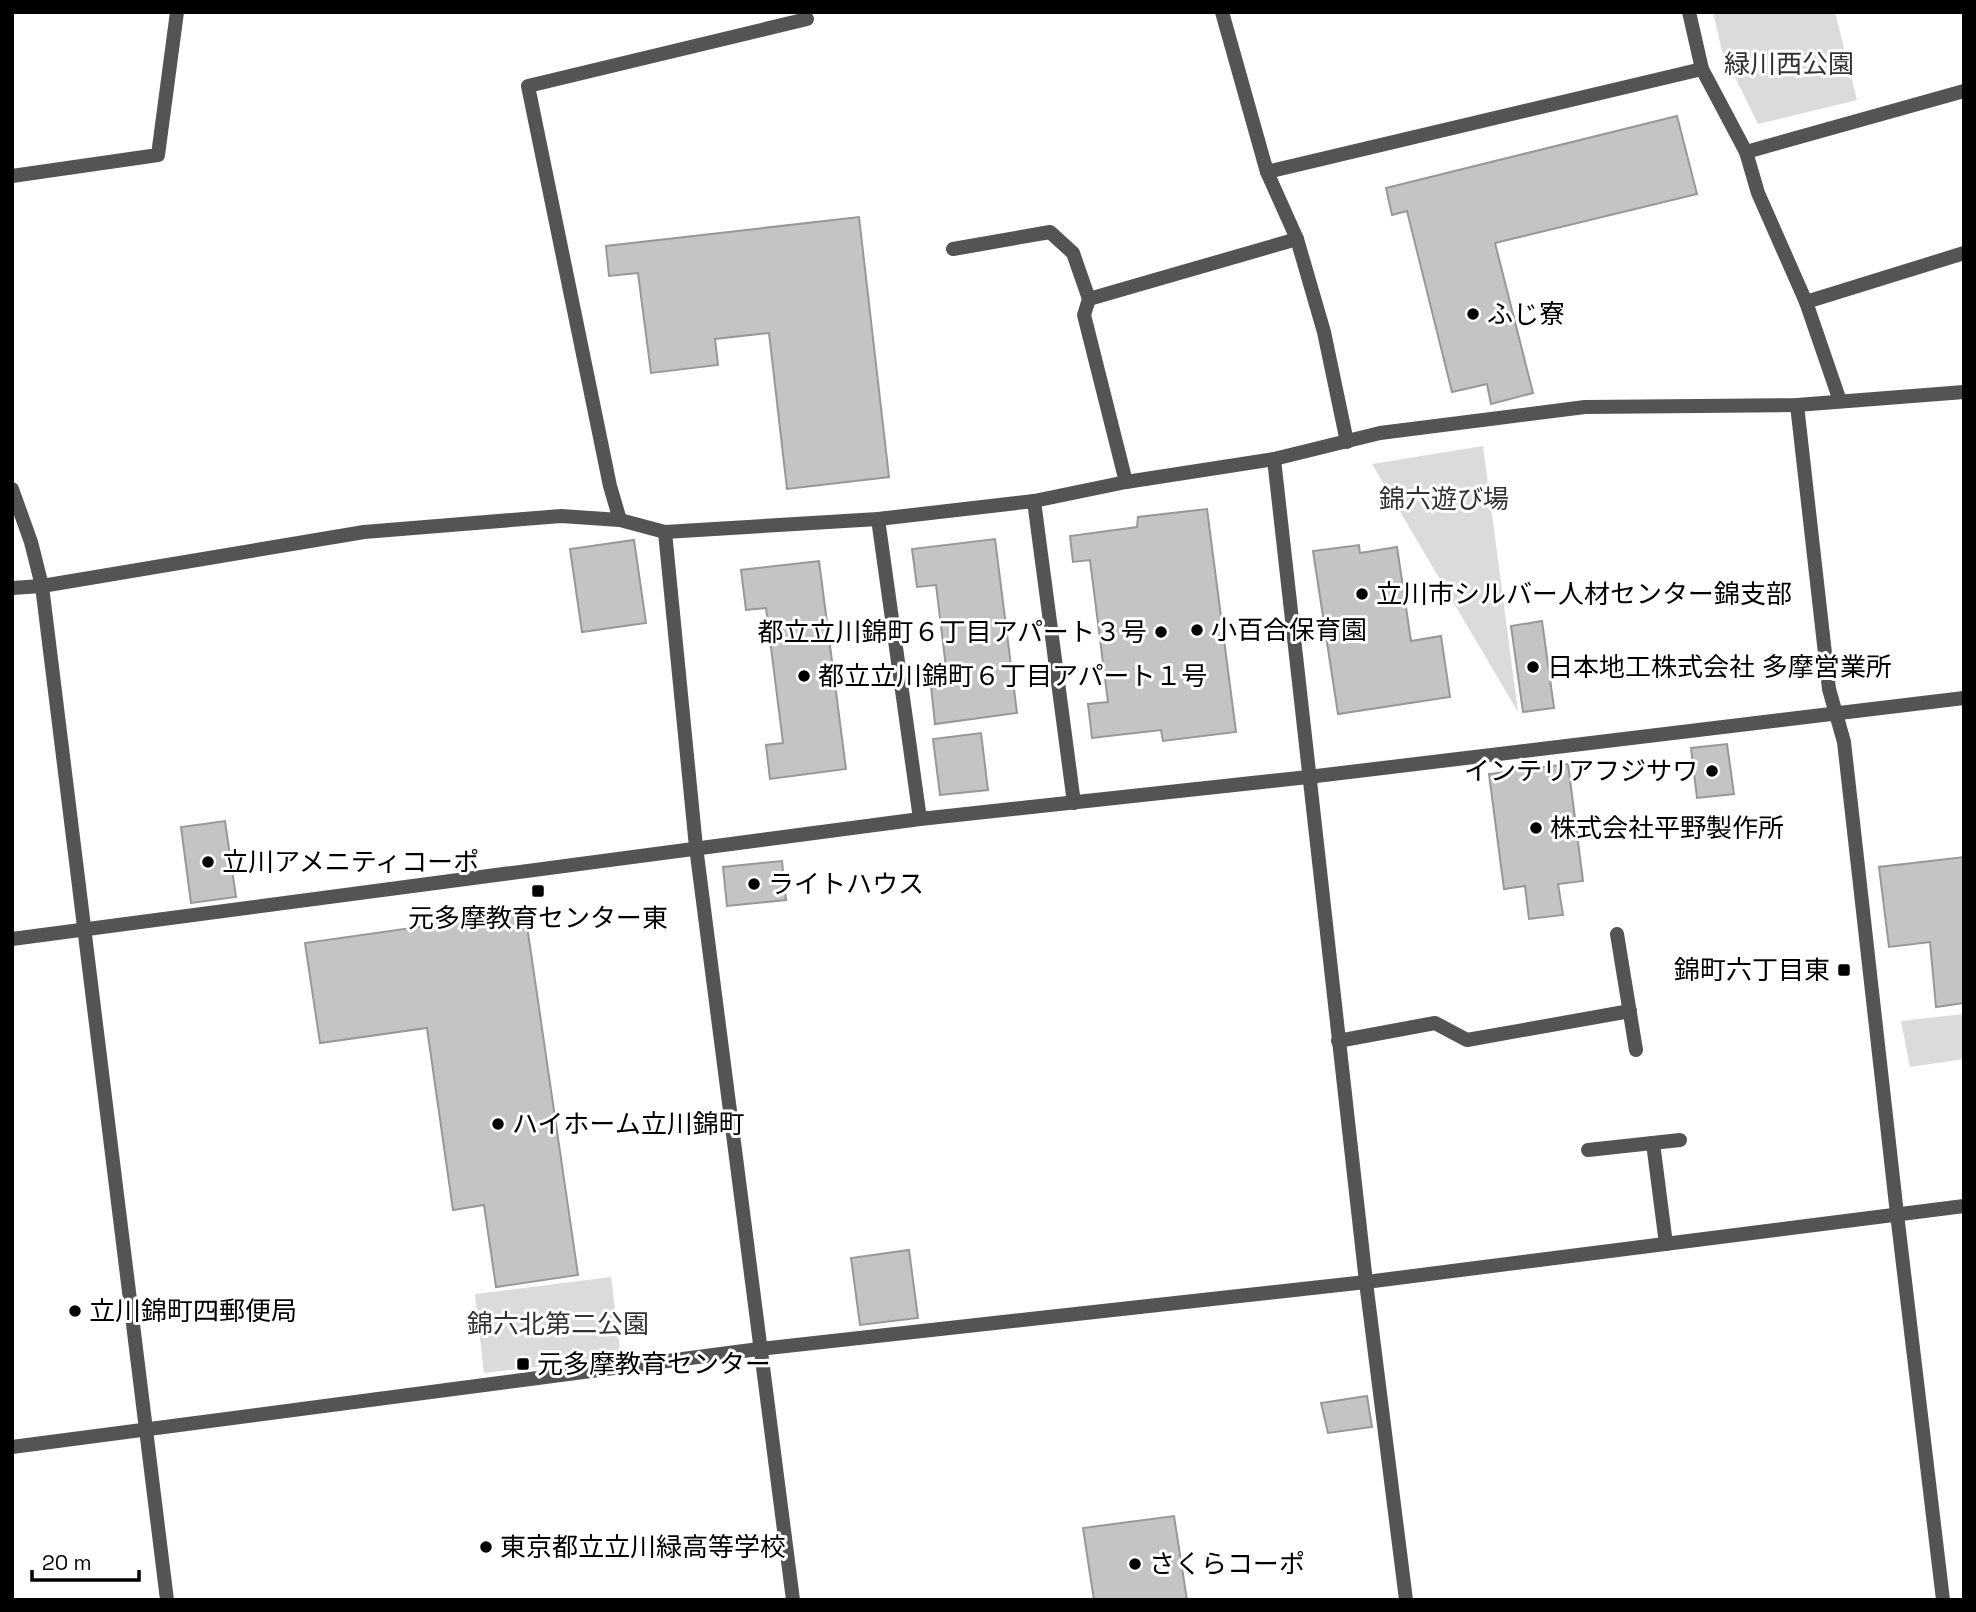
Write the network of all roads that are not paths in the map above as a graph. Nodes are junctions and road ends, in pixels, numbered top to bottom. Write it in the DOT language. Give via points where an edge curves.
graph roads {
  1 [pos="177,12"];
  2 [pos="1222,12"];
  3 [pos="1689,12"];
  4 [pos="807,19"];
  5 [pos="1702,69"];
  6 [pos="1964,91"];
  7 [pos="1746,152"];
  8 [pos="1267,172"];
  9 [pos="12,176"];
  10 [pos="1297,239"];
  11 [pos="953,249"];
  12 [pos="1964,253"];
  13 [pos="1089,299"];
  14 [pos="1806,302"];
  15 [pos="1964,392"];
  16 [pos="1840,401"];
  17 [pos="1797,405"];
  18 [pos="1347,442"];
  19 [pos="1273,459"];
  20 [pos="1126,482"];
  21 [pos="12,489"];
  22 [pos="1034,501"];
  23 [pos="878,519"];
  24 [pos="620,520"];
  25 [pos="665,532"];
  26 [pos="42,586"];
  27 [pos="12,588"];
  28 [pos="1964,698"];
  29 [pos="1836,714"];
  30 [pos="1308,777"];
  31 [pos="1074,803"];
  32 [pos="920,819"];
  33 [pos="696,847"];
  34 [pos="84,929"];
  35 [pos="1617,934"];
  36 [pos="12,939"];
  37 [pos="1630,1011"];
  38 [pos="1338,1041"];
  39 [pos="1636,1050"];
  40 [pos="1681,1140"];
  41 [pos="1653,1143"];
  42 [pos="1588,1150"];
  43 [pos="1964,1206"];
  44 [pos="1897,1214"];
  45 [pos="1667,1244"];
  46 [pos="1366,1282"];
  47 [pos="759,1349"];
  48 [pos="146,1430"];
  49 [pos="12,1447"];
  50 [pos="167,1600"];
  51 [pos="793,1600"];
  52 [pos="1406,1600"];
  53 [pos="1944,1600"];
  1 -- 9 [label="street" via="158,155"];
  2 -- 8 [label="street"];
  3 -- 5 [label="street"];
  4 -- 24 [label="street" via="528,86"];
  5 -- 7 [label="street"];
  5 -- 8 [label="street"];
  6 -- 7 [label="street"];
  7 -- 14 [label="street" via="1758,193"];
  8 -- 10 [label="street"];
  10 -- 13 [label="street"];
  10 -- 18 [label="street" via="1324,332"];
  11 -- 13 [label="street" via="1050,232 1073,253"];
  12 -- 14 [label="street"];
  13 -- 20 [label="street" via="1084,315"];
  14 -- 16 [label="street"];
  15 -- 16 [label="street"];
  16 -- 17 [label="street"];
  17 -- 18 [label="street" via="1585,407 1380,433"];
  17 -- 29 [label="street" via="1829,689"];
  18 -- 19 [label="street"];
  19 -- 20 [label="street"];
  19 -- 30 [label="street"];
  20 -- 22 [label="street"];
  21 -- 26 [label="street"];
  22 -- 23 [label="street"];
  22 -- 31 [label="street"];
  23 -- 25 [label="street"];
  23 -- 32 [label="street"];
  24 -- 25 [label="street"];
  24 -- 26 [label="street" via="561,516 364,532"];
  25 -- 33 [label="street"];
  26 -- 27 [label="street"];
  26 -- 34 [label="street"];
  28 -- 29 [label="street"];
  29 -- 30 [label="street"];
  29 -- 44 [label="street" via="1844,742"];
  30 -- 31 [label="street"];
  30 -- 38 [label="street"];
  31 -- 32 [label="street"];
  32 -- 33 [label="street"];
  33 -- 34 [label="street"];
  33 -- 47 [label="street"];
  34 -- 36 [label="street"];
  34 -- 48 [label="street"];
  35 -- 37 [label="street"];
  37 -- 38 [label="street" via="1467,1040 1435,1023"];
  37 -- 39 [label="street"];
  38 -- 46 [label="street"];
  40 -- 41 [label="street"];
  41 -- 42 [label="street"];
  41 -- 45 [label="street"];
  43 -- 44 [label="street"];
  44 -- 45 [label="street"];
  44 -- 53 [label="street"];
  45 -- 46 [label="street"];
  46 -- 47 [label="street"];
  46 -- 52 [label="street"];
  47 -- 48 [label="street"];
  47 -- 51 [label="street"];
  48 -- 49 [label="street"];
  48 -- 50 [label="street"];
}
